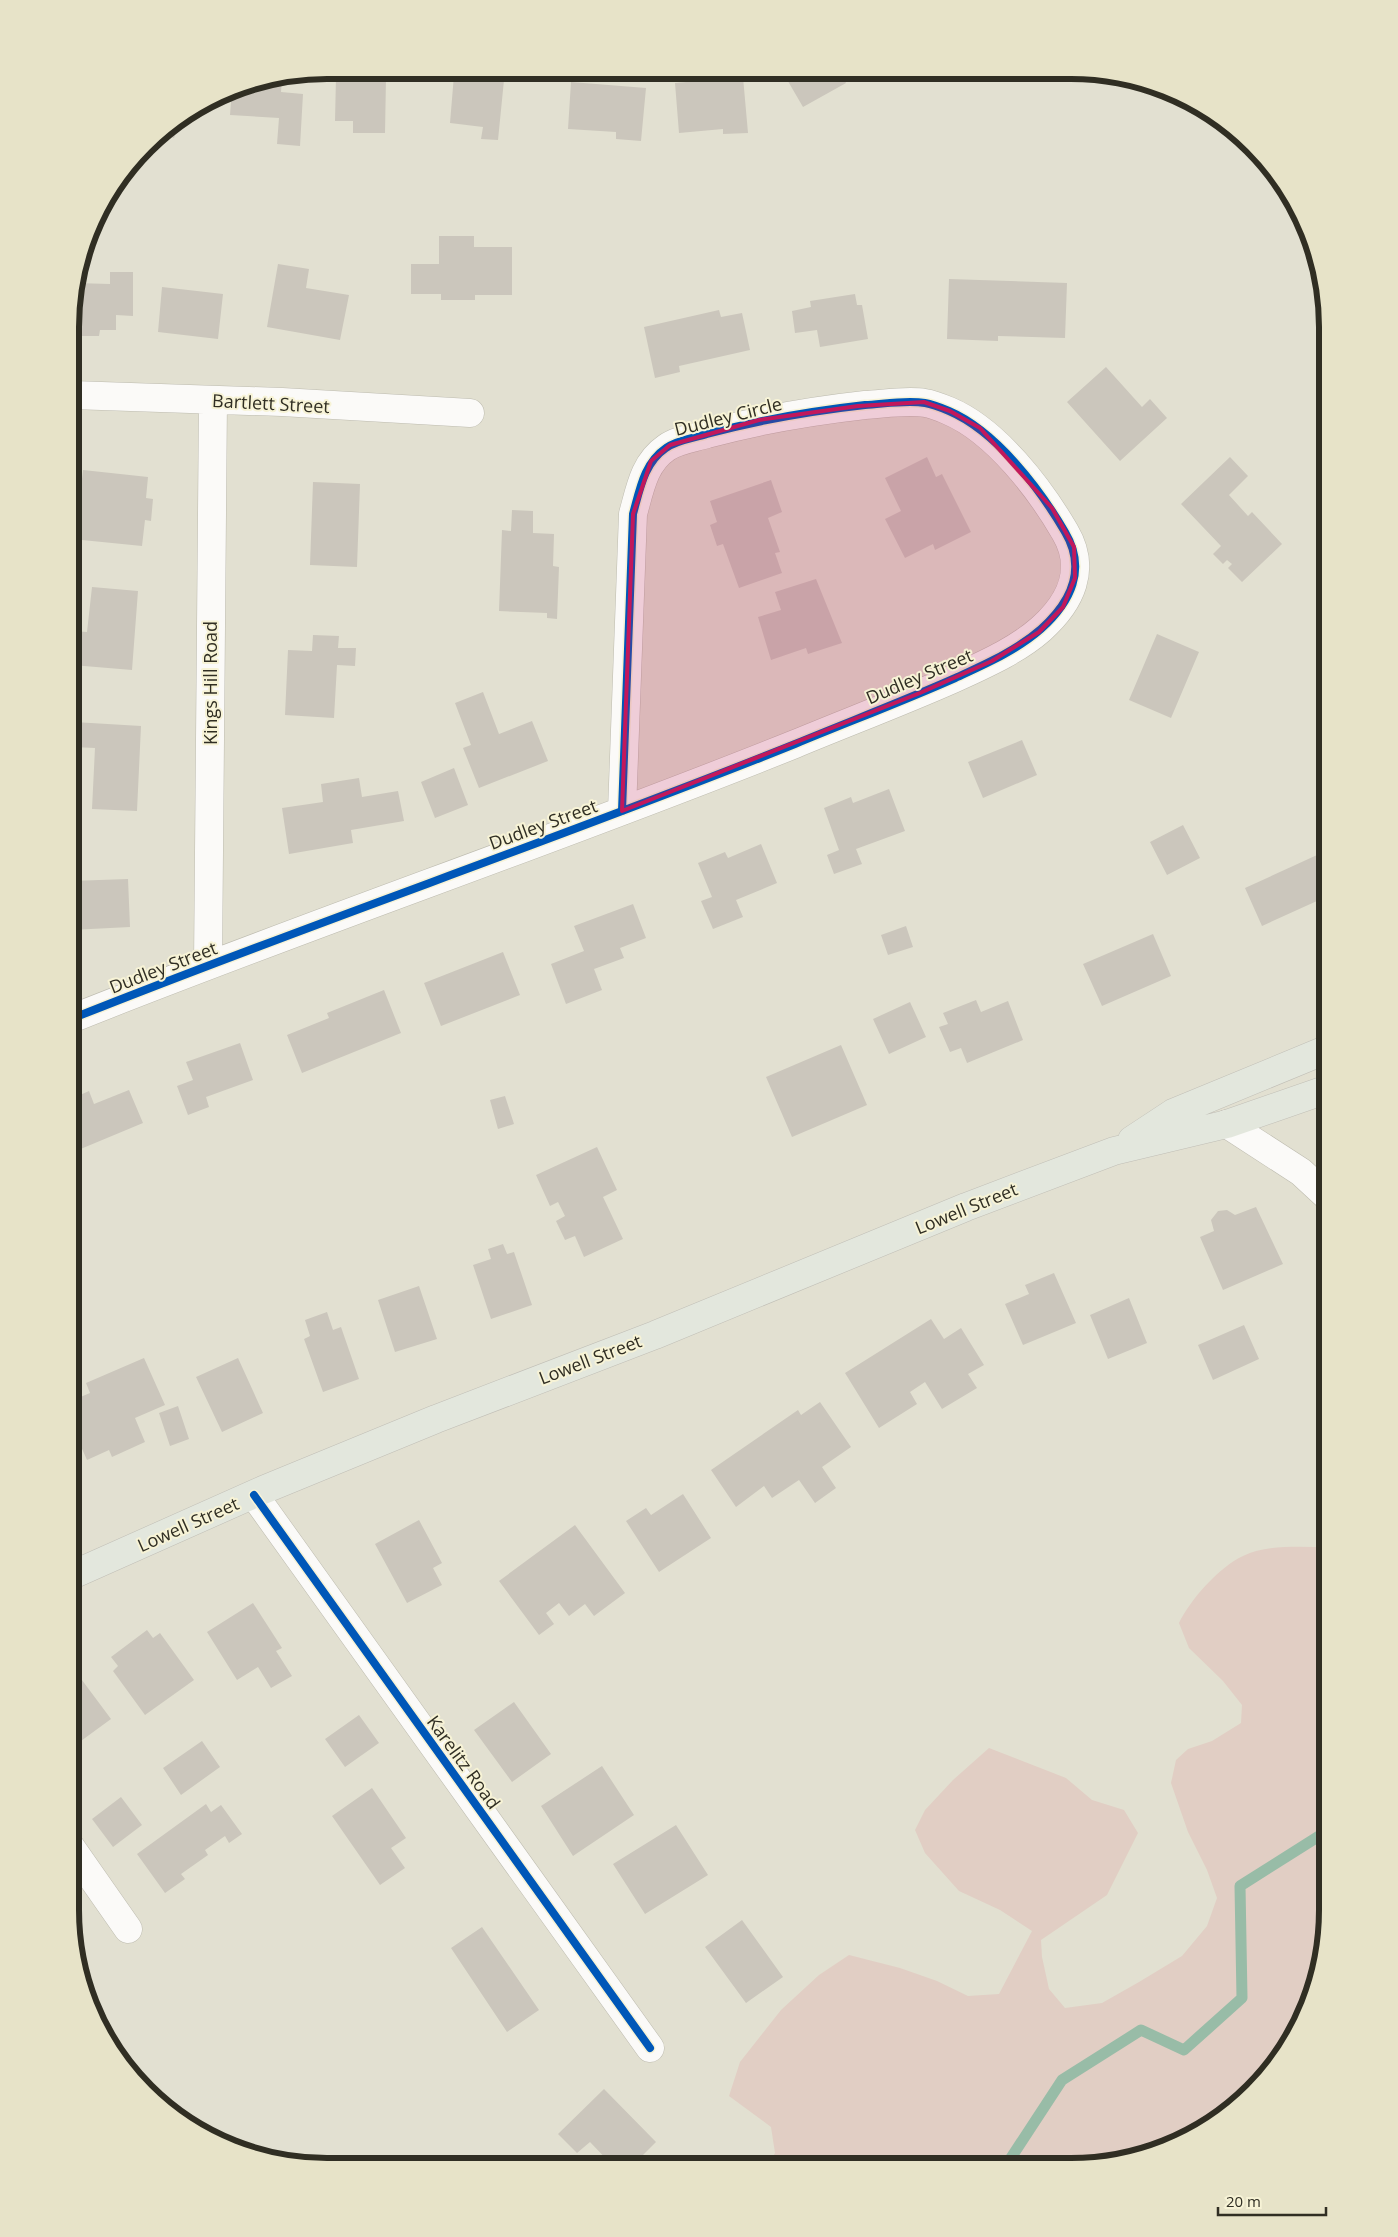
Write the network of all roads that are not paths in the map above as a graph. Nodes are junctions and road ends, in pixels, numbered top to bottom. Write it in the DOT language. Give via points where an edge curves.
graph roads {
  1 [pos="79,395"];
  2 [pos="213,400"];
  3 [pos="470,412"];
  4 [pos="1075,578"];
  5 [pos="622,811"];
  6 [pos="208,965"];
  7 [pos="79,1016"];
  8 [pos="1319,1053"];
  9 [pos="1319,1092"];
  10 [pos="1227,1124"];
  11 [pos="1114,1152"];
  12 [pos="1319,1189"];
  13 [pos="254,1494"];
  14 [pos="79,1572"];
  15 [pos="79,1859"];
  16 [pos="128,1929"];
  17 [pos="650,2048"];
  1 -- 2 [label="street, Bartlett Street"];
  2 -- 3 [label="street, Bartlett Street"];
  2 -- 6 [label="street, Kings Hill Road"];
  4 -- 5 [label="street, Dudley Street" via="1063,607 1045,625 992,660 920,693"];
  4 -- 5 [label="street, Dudley Circle" via="1074,547 1052,508 1013,462 980,428 950,411 924,402 858,406 759,420 670,445 651,460 634,514"];
  5 -- 6 [label="street, Dudley Street"];
  6 -- 7 [label="street, Dudley Street"];
  8 -- 11 [label="main road, Lowell Street" via="1173,1113"];
  9 -- 10 [label="main road, Lowell Street"];
  10 -- 11 [label="main road, Lowell Street"];
  10 -- 12 [label="street" via="1301,1172"];
  11 -- 13 [label="main road, Lowell Street" via="966,1207"];
  13 -- 14 [label="main road, Lowell Street"];
  13 -- 17 [label="street, Karelitz Road"];
  15 -- 16 [label="street"];
}
